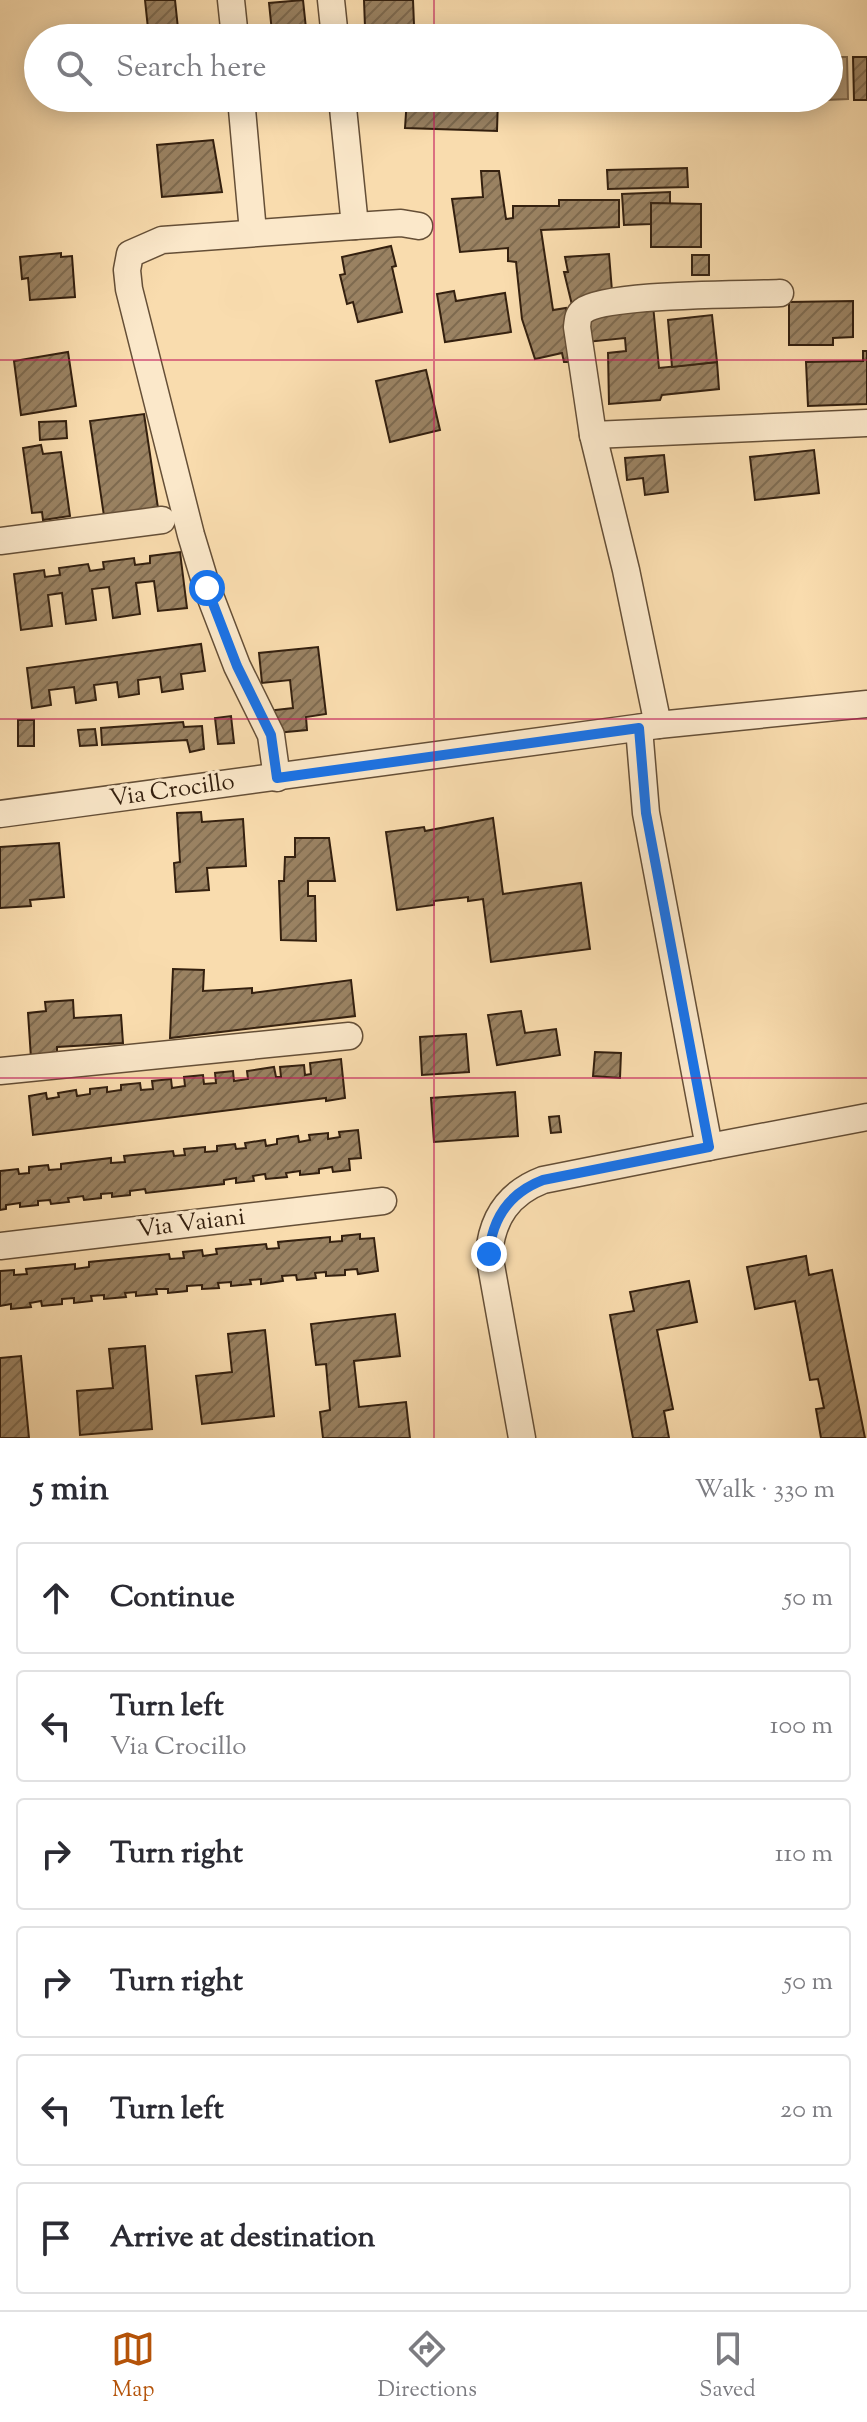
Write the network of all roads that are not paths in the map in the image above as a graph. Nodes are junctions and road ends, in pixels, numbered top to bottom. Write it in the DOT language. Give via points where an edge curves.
graph roads {
  1 [pos="231,0"];
  2 [pos="331,0"];
  3 [pos="234,24"];
  4 [pos="334,24"];
  5 [pos="242,112"];
  6 [pos="343,112"];
  7 [pos="355,226"];
  8 [pos="419,226"];
  9 [pos="253,232"];
  10 [pos="780,293"];
  11 [pos="867,423"];
  12 [pos="593,435"];
  13 [pos="162,520"];
  14 [pos="0,541"];
  15 [pos="867,704"];
  16 [pos="648,727"];
  17 [pos="277,778"];
  18 [pos="0,814"];
  19 [pos="349,1036"];
  20 [pos="0,1071"];
  21 [pos="867,1117"];
  22 [pos="709,1147"];
  23 [pos="383,1201"];
  24 [pos="0,1246"];
  25 [pos="522,1438"];
  1 -- 3 [label="street"];
  2 -- 4 [label="street"];
  5 -- 9 [label="street"];
  6 -- 7 [label="street"];
  7 -- 8 [label="street"];
  7 -- 9 [label="street"];
  9 -- 17 [label="street" via="162,240 130,254 127,270 191,535 237,666 271,735"];
  10 -- 12 [label="street" via="617,300 586,309 578,316 577,327"];
  11 -- 12 [label="street"];
  12 -- 16 [label="street" via="626,570"];
  13 -- 14 [label="street"];
  15 -- 16 [label="street, Via Crocillo"];
  16 -- 17 [label="street, Via Crocillo"];
  16 -- 22 [label="street" via="646,813"];
  17 -- 18 [label="street, Via Crocillo"];
  19 -- 20 [label="street"];
  21 -- 22 [label="street"];
  22 -- 25 [label="street" via="543,1180 518,1192 500,1213 489,1254"];
  23 -- 24 [label="street, Via Vaiani"];
}
